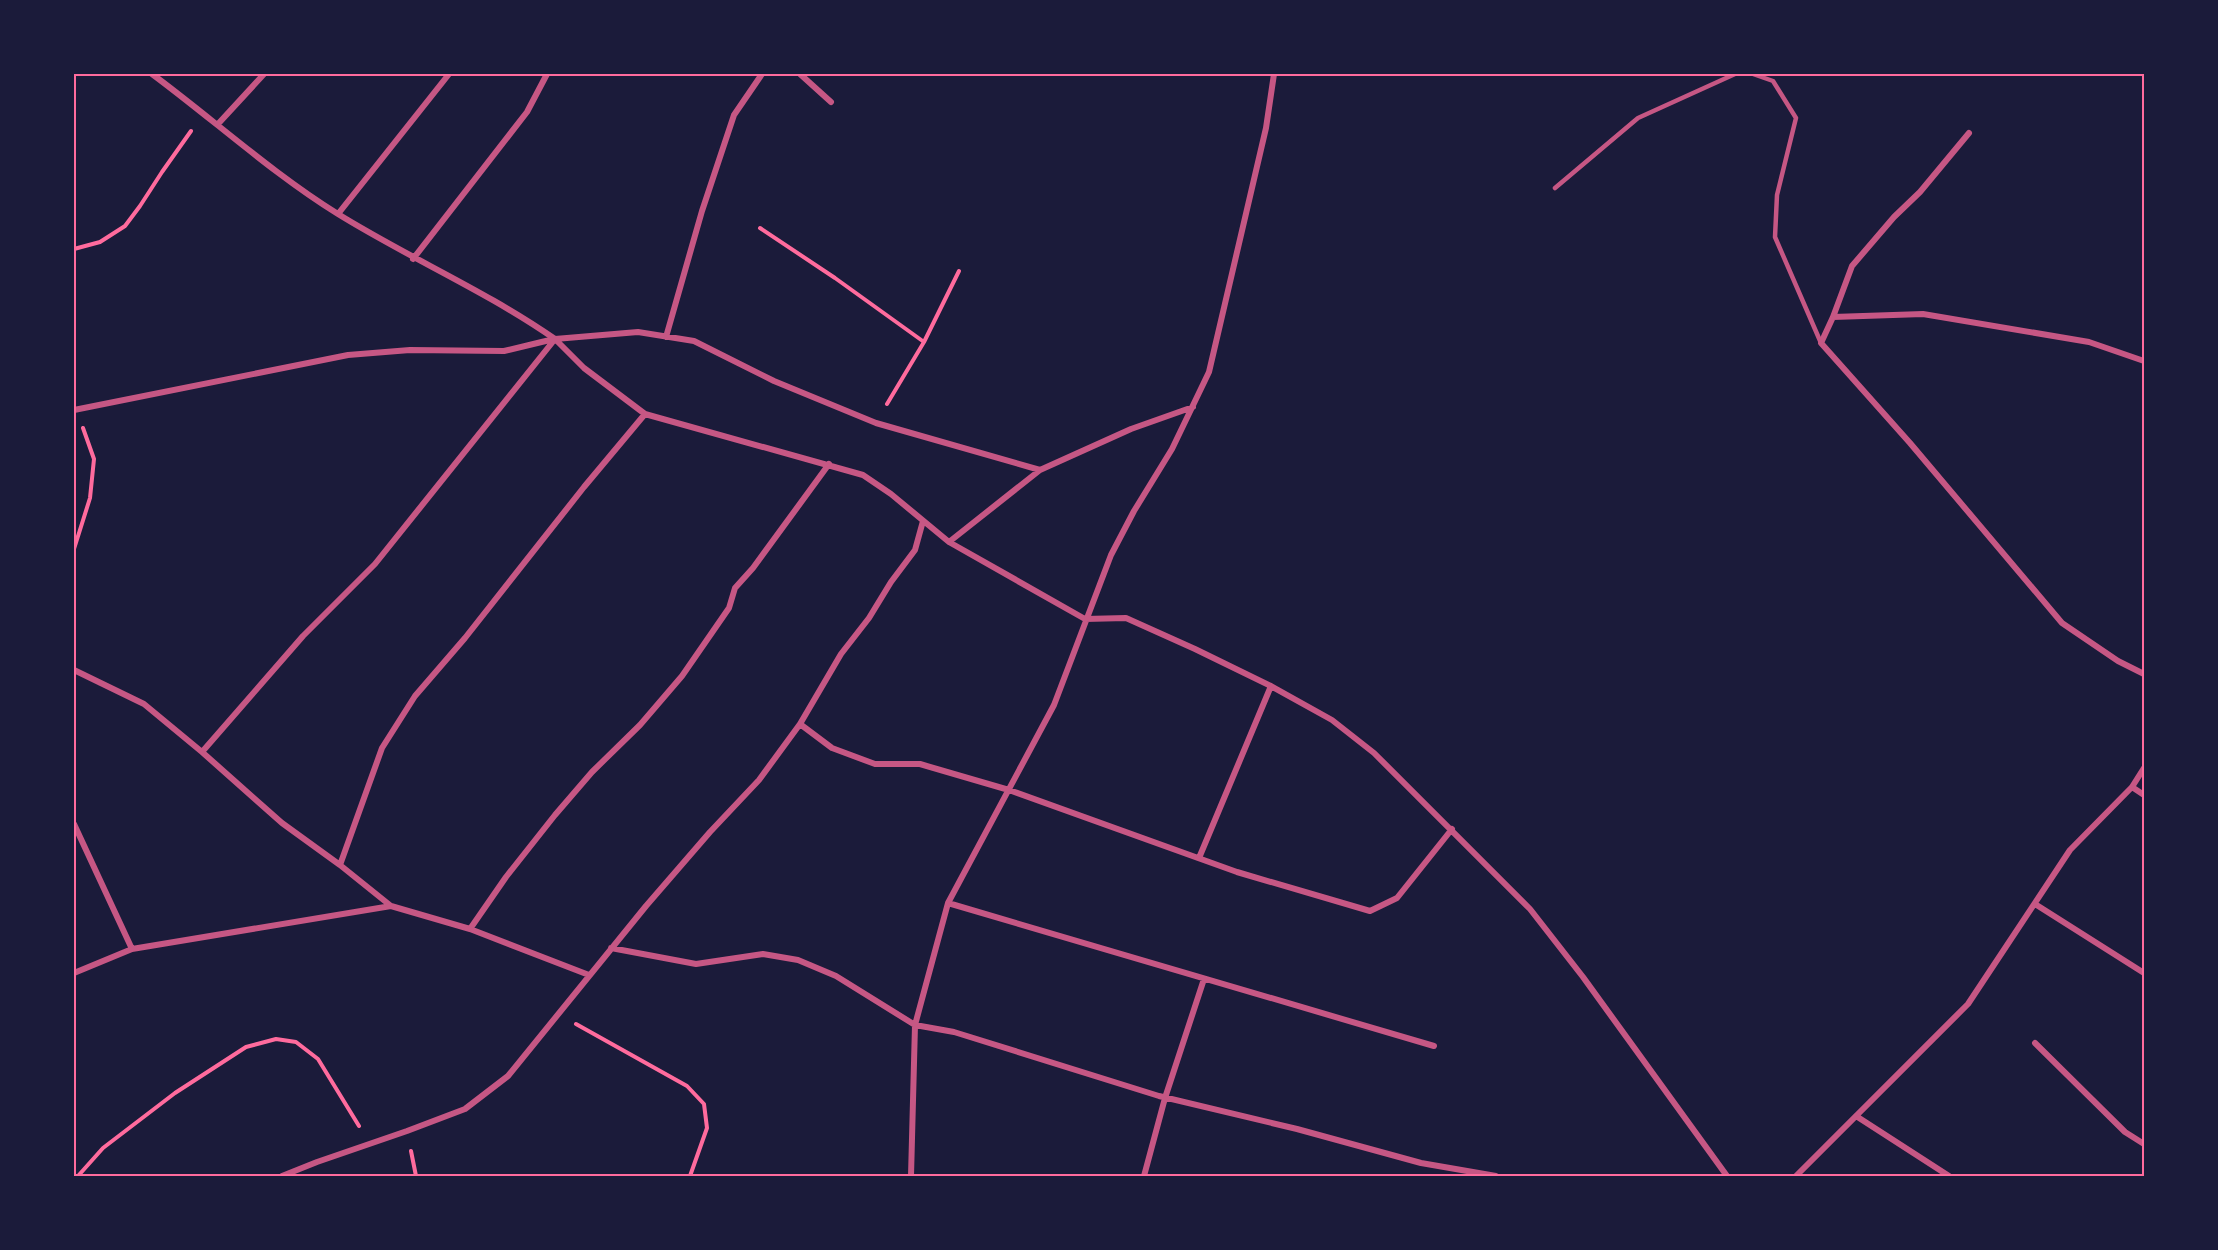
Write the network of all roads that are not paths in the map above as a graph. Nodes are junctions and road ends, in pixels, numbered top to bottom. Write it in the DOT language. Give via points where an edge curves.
graph roads {
  1 [pos="152,74"];
  2 [pos="264,74"];
  3 [pos="449,74"];
  4 [pos="547,74"];
  5 [pos="762,74"];
  6 [pos="800,74"];
  7 [pos="1274,74"];
  8 [pos="1735,74"];
  9 [pos="1753,74"];
  10 [pos="831,102"];
  11 [pos="218,124"];
  12 [pos="1969,133"];
  13 [pos="1555,188"];
  14 [pos="338,214"];
  15 [pos="413,259"];
  16 [pos="1833,317"];
  17 [pos="666,337"];
  18 [pos="555,339"];
  19 [pos="1821,342"];
  20 [pos="2145,362"];
  21 [pos="1194,407"];
  22 [pos="75,410"];
  23 [pos="645,414"];
  24 [pos="829,464"];
  25 [pos="1040,471"];
  26 [pos="924,521"];
  27 [pos="949,542"];
  28 [pos="1085,620"];
  29 [pos="74,670"];
  30 [pos="2145,674"];
  31 [pos="1271,686"];
  32 [pos="800,724"];
  33 [pos="202,752"];
  34 [pos="2145,768"];
  35 [pos="2132,787"];
  36 [pos="1009,790"];
  37 [pos="2145,795"];
  38 [pos="74,824"];
  39 [pos="1452,830"];
  40 [pos="1199,858"];
  41 [pos="340,865"];
  42 [pos="948,903"];
  43 [pos="2035,904"];
  44 [pos="391,906"];
  45 [pos="470,929"];
  46 [pos="611,948"];
  47 [pos="132,949"];
  48 [pos="2145,972"];
  49 [pos="74,973"];
  50 [pos="589,975"];
  51 [pos="1204,979"];
  52 [pos="915,1025"];
  53 [pos="2035,1043"];
  54 [pos="1434,1046"];
  55 [pos="1165,1098"];
  56 [pos="1856,1116"];
  57 [pos="2145,1144"];
  58 [pos="282,1176"];
  59 [pos="912,1176"];
  60 [pos="1144,1176"];
  61 [pos="1496,1176"];
  62 [pos="1727,1176"];
  63 [pos="1796,1176"];
  64 [pos="1949,1176"];
  1 -- 11 [label="street"];
  2 -- 11 [label="street"];
  3 -- 14 [label="street"];
  4 -- 15 [label="street" via="527,112"];
  5 -- 17 [label="street" via="734,115"];
  6 -- 10 [label="street"];
  7 -- 21 [label="street" via="1266,128 1209,372"];
  8 -- 13 [label="lane" via="1638,118"];
  9 -- 19 [label="lane" via="1773,81 1796,118 1777,195 1775,237"];
  11 -- 14 [label="street" via="280,176"];
  12 -- 16 [label="street" via="1852,266"];
  14 -- 15 [label="street"];
  15 -- 18 [label="street" via="516,312"];
  16 -- 19 [label="street"];
  16 -- 20 [label="street" via="1923,314 2089,342"];
  17 -- 18 [label="street" via="638,332"];
  17 -- 25 [label="street" via="694,341 774,381 876,423"];
  18 -- 22 [label="street" via="504,351 410,350 348,355"];
  18 -- 23 [label="street" via="584,368"];
  18 -- 33 [label="street" via="375,564 303,636"];
  19 -- 30 [label="street" via="2062,623 2118,661"];
  21 -- 25 [label="street" via="1131,429"];
  21 -- 28 [label="street" via="1134,511"];
  23 -- 24 [label="street"];
  23 -- 41 [label="street" via="415,696 382,748"];
  24 -- 26 [label="street" via="863,475"];
  24 -- 45 [label="street" via="735,588 729,608 682,676 555,815"];
  25 -- 27 [label="street"];
  26 -- 27 [label="street"];
  26 -- 32 [label="street" via="915,550 841,654"];
  27 -- 28 [label="street"];
  28 -- 31 [label="street" via="1126,618"];
  28 -- 36 [label="street" via="1054,705"];
  29 -- 33 [label="street" via="144,704"];
  31 -- 39 [label="street" via="1349,733"];
  31 -- 40 [label="street"];
  32 -- 36 [label="street" via="832,748 875,764 920,764"];
  32 -- 46 [label="street" via="759,780"];
  33 -- 41 [label="street" via="282,824"];
  34 -- 35 [label="street"];
  35 -- 37 [label="street"];
  35 -- 43 [label="street" via="2070,850"];
  36 -- 40 [label="street"];
  36 -- 42 [label="street"];
  38 -- 47 [label="street"];
  39 -- 40 [label="street" via="1397,898 1370,911"];
  39 -- 62 [label="street" via="1530,909"];
  41 -- 44 [label="street"];
  42 -- 51 [label="street"];
  42 -- 52 [label="street"];
  43 -- 48 [label="street"];
  43 -- 56 [label="street" via="1968,1004"];
  44 -- 45 [label="street"];
  44 -- 47 [label="street"];
  45 -- 50 [label="street"];
  46 -- 50 [label="street"];
  46 -- 52 [label="street" via="696,964 763,954 798,960 836,976"];
  47 -- 49 [label="street"];
  50 -- 58 [label="street" via="508,1076 465,1109"];
  51 -- 54 [label="street"];
  51 -- 55 [label="street"];
  52 -- 55 [label="street" via="954,1032"];
  52 -- 59 [label="street"];
  53 -- 57 [label="street" via="2125,1132"];
  55 -- 60 [label="street"];
  55 -- 61 [label="street" via="1421,1163"];
  56 -- 63 [label="street"];
  56 -- 64 [label="street"];
}
